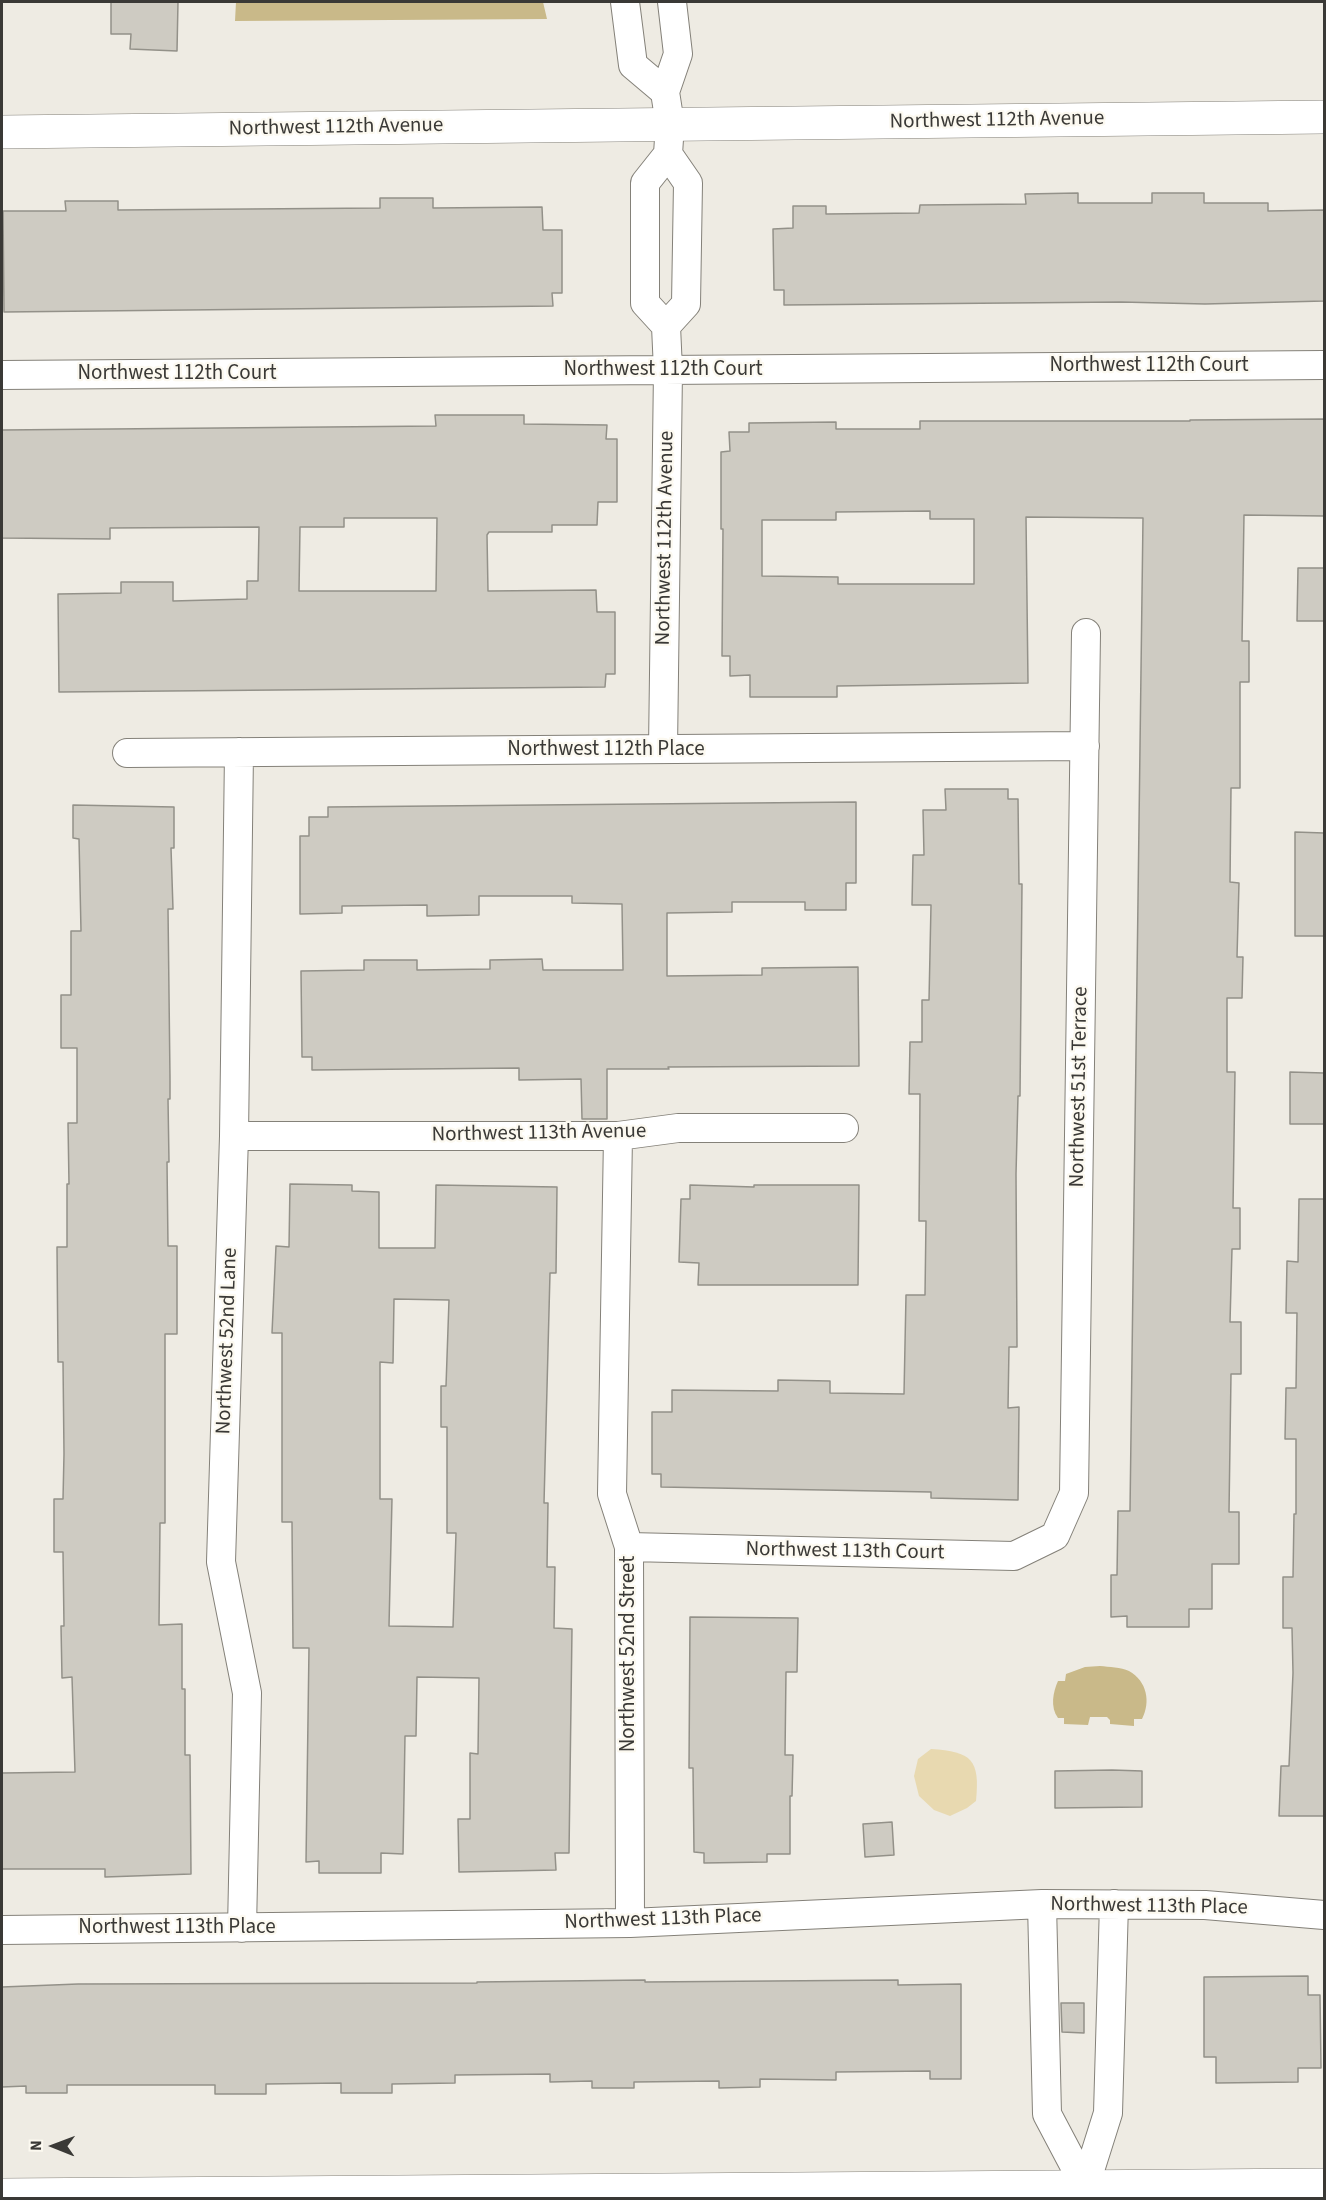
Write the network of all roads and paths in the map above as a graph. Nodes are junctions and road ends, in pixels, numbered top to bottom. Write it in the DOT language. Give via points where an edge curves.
graph roads {
  1 [pos="624,2"];
  2 [pos="672,2"];
  3 [pos="665,92"];
  4 [pos="1324,117"];
  5 [pos="2,132"];
  6 [pos="669,139"];
  7 [pos="666,327"];
  8 [pos="1324,365"];
  9 [pos="668,370"];
  10 [pos="2,375"];
  11 [pos="1086,633"];
  12 [pos="1085,746"];
  13 [pos="663,749"];
  14 [pos="239,752"];
  15 [pos="127,753"];
  16 [pos="844,1128"];
  17 [pos="234,1136"];
  18 [pos="618,1137"];
  19 [pos="1055,1536"];
  20 [pos="629,1547"];
  21 [pos="1042,1904"];
  22 [pos="1114,1904"];
  23 [pos="1324,1915"];
  24 [pos="630,1923"];
  25 [pos="242,1928"];
  26 [pos="2,1930"];
  27 [pos="1324,2185"];
  28 [pos="1085,2192"];
  29 [pos="2,2195"];
  1 -- 3 [label="street" via="633,65"];
  2 -- 3 [label="street" via="678,54"];
  3 -- 6 [label="street"];
  4 -- 6 [label="street, Northwest 112th Avenue"];
  5 -- 6 [label="street, Northwest 112th Avenue"];
  6 -- 7 [label="street" via="688,183 686,304"];
  6 -- 7 [label="street" via="645,183 645,303"];
  7 -- 9 [label="street, Northwest 112th Avenue"];
  8 -- 9 [label="street, Northwest 112th Court"];
  9 -- 10 [label="street, Northwest 112th Court"];
  9 -- 13 [label="street, Northwest 112th Avenue"];
  11 -- 12 [label="street, Northwest 51st Terrace"];
  12 -- 13 [label="street, Northwest 112th Place"];
  12 -- 19 [label="street, Northwest 51st Terrace" via="1074,1493"];
  13 -- 14 [label="street, Northwest 112th Place"];
  14 -- 15 [label="street, Northwest 112th Place"];
  14 -- 17 [label="street, Northwest 52nd Lane"];
  16 -- 18 [label="street, Northwest 113th Avenue" via="678,1128"];
  17 -- 18 [label="street, Northwest 113th Avenue"];
  17 -- 25 [label="street, Northwest 52nd Lane" via="220,1562 247,1693"];
  18 -- 20 [label="street, Northwest 52nd Street" via="612,1494"];
  19 -- 20 [label="street, Northwest 113th Court" via="1014,1556"];
  20 -- 24 [label="street, Northwest 52nd Street"];
  21 -- 22 [label="street, Northwest 113th Place"];
  21 -- 24 [label="street, Northwest 113th Place"];
  21 -- 28 [label="street" via="1047,2114"];
  22 -- 23 [label="street, Northwest 113th Place" via="1205,1905"];
  22 -- 28 [label="street" via="1108,2113"];
  24 -- 25 [label="street, Northwest 113th Place"];
  25 -- 26 [label="street, Northwest 113th Place"];
  27 -- 28 [label="street"];
  28 -- 29 [label="street"];
}
